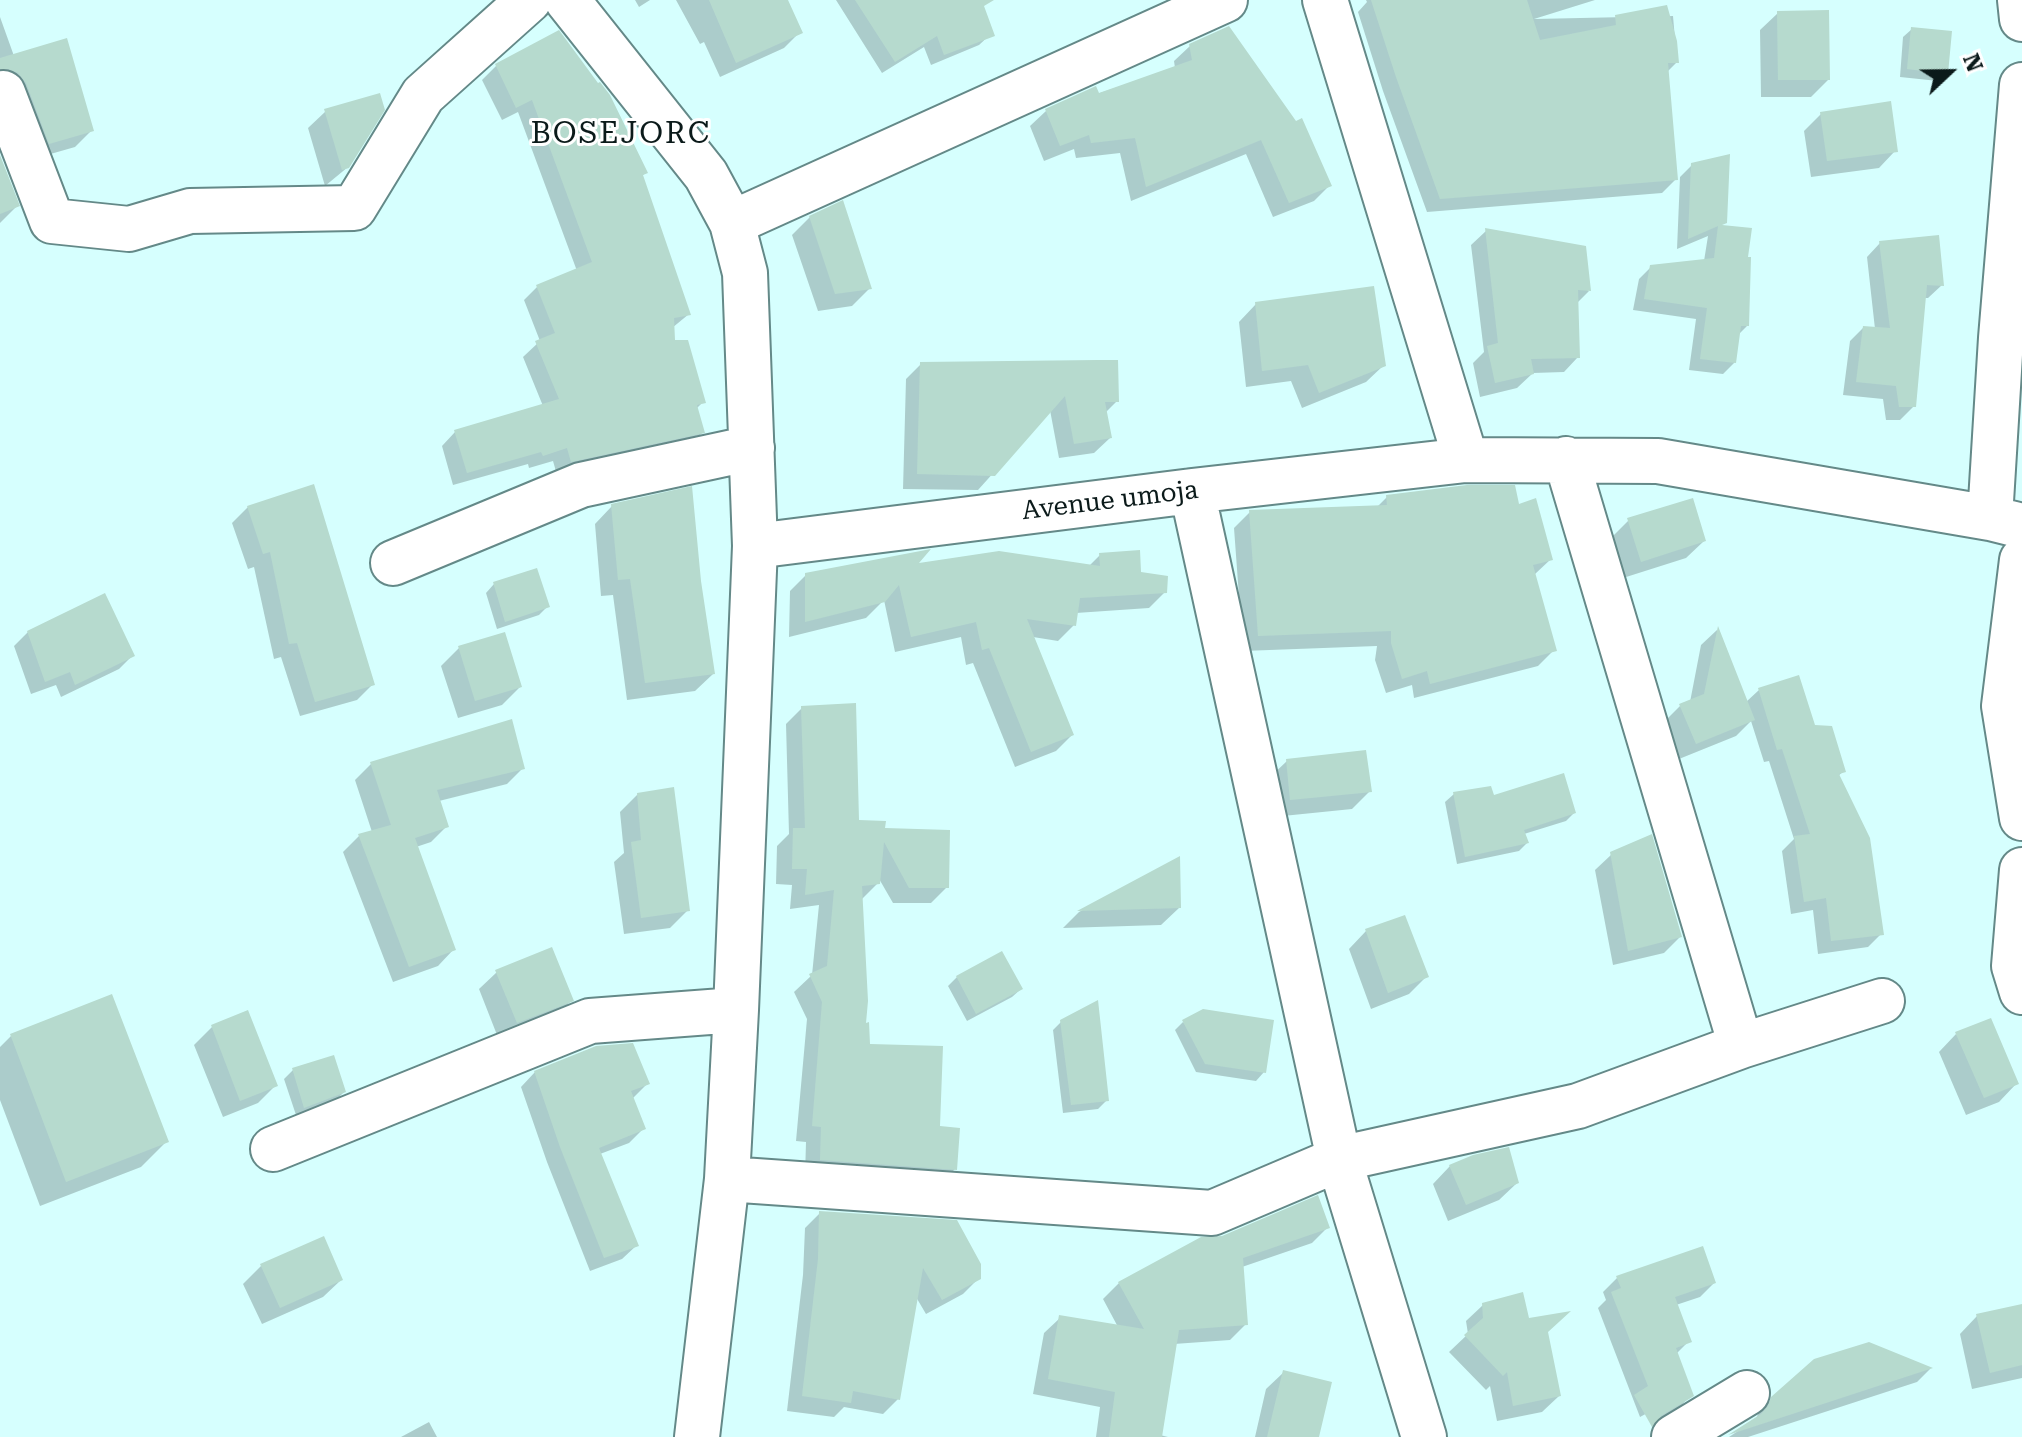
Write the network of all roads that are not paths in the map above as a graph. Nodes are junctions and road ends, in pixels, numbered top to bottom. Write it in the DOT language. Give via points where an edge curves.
graph roads {
  1 [pos="529,0"];
  2 [pos="567,0"];
  3 [pos="1225,0"];
  4 [pos="1325,0"];
  5 [pos="2020,0"];
  6 [pos="2022,19"];
  7 [pos="2022,85"];
  8 [pos="3,93"];
  9 [pos="732,223"];
  10 [pos="752,448"];
  11 [pos="1566,459"];
  12 [pos="1466,460"];
  13 [pos="1192,491"];
  14 [pos="2006,522"];
  15 [pos="755,546"];
  16 [pos="2022,560"];
  17 [pos="393,563"];
  18 [pos="2022,818"];
  19 [pos="2022,870"];
  20 [pos="2022,992"];
  21 [pos="1882,1001"];
  22 [pos="736,1010"];
  23 [pos="1741,1046"];
  24 [pos="273,1149"];
  25 [pos="1339,1159"];
  26 [pos="727,1179"];
  27 [pos="1747,1393"];
  28 [pos="697,1437"];
  29 [pos="1424,1437"];
  30 [pos="1674,1437"];
  1 -- 8 [label="street" via="423,95 354,208 190,211 129,229 52,221"];
  2 -- 9 [label="street" via="706,175"];
  3 -- 9 [label="street"];
  4 -- 12 [label="street"];
  5 -- 6 [label="street"];
  7 -- 14 [label="street" via="2001,338"];
  9 -- 10 [label="street" via="745,273"];
  10 -- 15 [label="street"];
  10 -- 17 [label="street" via="581,485"];
  11 -- 12 [label="street, Avenue umoja"];
  11 -- 14 [label="street, Avenue umoja" via="1658,461"];
  11 -- 23 [label="street"];
  12 -- 13 [label="street, Avenue umoja"];
  13 -- 15 [label="street, Avenue umoja"];
  13 -- 25 [label="street"];
  15 -- 22 [label="street"];
  16 -- 18 [label="street" via="2004,706"];
  19 -- 20 [label="street" via="2014,966"];
  21 -- 23 [label="street"];
  22 -- 24 [label="street" via="590,1021"];
  22 -- 26 [label="street"];
  23 -- 25 [label="street" via="1578,1106"];
  25 -- 26 [label="street" via="1212,1213"];
  25 -- 29 [label="street"];
  26 -- 28 [label="street"];
  27 -- 30 [label="street"];
}
